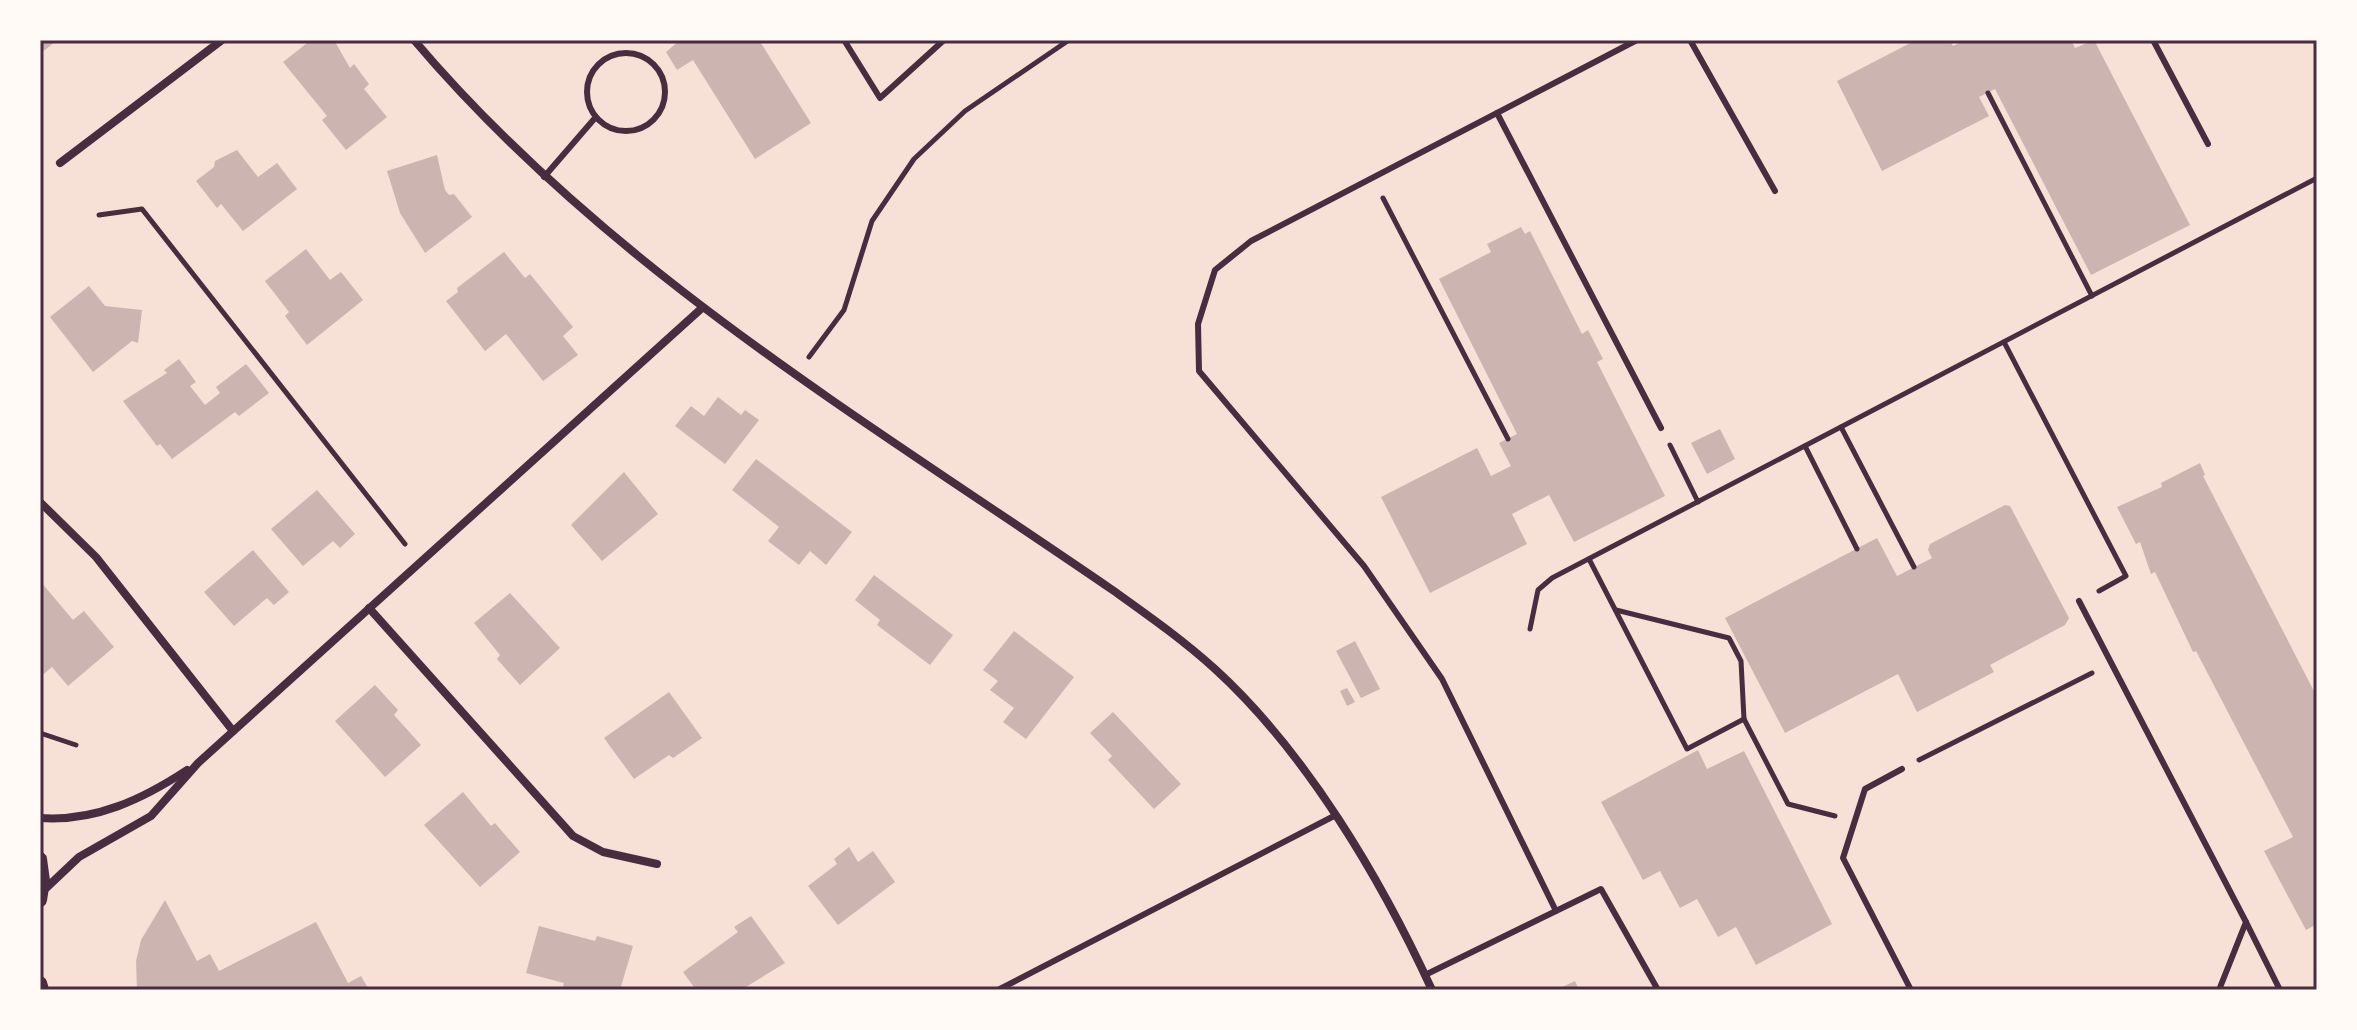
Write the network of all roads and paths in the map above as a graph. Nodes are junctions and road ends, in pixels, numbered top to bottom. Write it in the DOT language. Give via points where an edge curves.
graph roads {
  1 [pos="222,40"];
  2 [pos="414,40"];
  3 [pos="844,40"];
  4 [pos="944,40"];
  5 [pos="1069,40"];
  6 [pos="1637,40"];
  7 [pos="1690,40"];
  8 [pos="2153,40"];
  9 [pos="1988,93"];
  10 [pos="1497,113"];
  11 [pos="595,118"];
  12 [pos="2208,144"];
  13 [pos="60,163"];
  14 [pos="544,177"];
  15 [pos="1373,178"];
  16 [pos="2317,178"];
  17 [pos="1775,191"];
  18 [pos="99,215"];
  19 [pos="2092,296"];
  20 [pos="702,308"];
  21 [pos="2004,342"];
  22 [pos="797,374"];
  23 [pos="1841,427"];
  24 [pos="1661,428"];
  25 [pos="1508,439"];
  26 [pos="1805,446"];
  27 [pos="40,502"];
  28 [pos="1698,502"];
  29 [pos="1857,549"];
  30 [pos="1589,559"];
  31 [pos="421,563"];
  32 [pos="1914,567"];
  33 [pos="2079,601"];
  34 [pos="369,608"];
  35 [pos="1615,610"];
  36 [pos="1530,629"];
  37 [pos="2111,664"];
  38 [pos="1744,719"];
  39 [pos="233,731"];
  40 [pos="40,733"];
  41 [pos="76,745"];
  42 [pos="198,763"];
  43 [pos="1902,769"];
  44 [pos="1334,816"];
  45 [pos="40,818"];
  46 [pos="1855,821"];
  47 [pos="40,859"];
  48 [pos="657,864"];
  49 [pos="41,896"];
  50 [pos="1556,911"];
  51 [pos="2246,922"];
  52 [pos="1425,975"];
  53 [pos="40,983"];
  54 [pos="42,990"];
  55 [pos="998,990"];
  56 [pos="1432,990"];
  57 [pos="1658,990"];
  58 [pos="1911,990"];
  59 [pos="2219,990"];
  60 [pos="2280,990"];
  1 -- 13 [label="street"];
  2 -- 14 [label="street"];
  3 -- 4 [label="lane" via="880,98"];
  5 -- 22 [label="path" via="965,111 914,159 872,221 844,310"];
  6 -- 10 [label="lane"];
  7 -- 17 [label="lane"];
  8 -- 12 [label="lane"];
  9 -- 19 [label="path"];
  10 -- 15 [label="lane"];
  10 -- 24 [label="lane"];
  11 -- 11 [label="lane" via="621,131 649,124 664,99 658,70 634,54 605,59 587,86"];
  11 -- 14 [label="lane"];
  14 -- 20 [label="street"];
  15 -- 25 [label="path"];
  15 -- 50 [label="lane" via="1251,241 1215,270 1198,324 1199,371 1364,566 1442,679"];
  16 -- 19 [label="path"];
  18 -- 31 [label="path" via="142,209"];
  19 -- 21 [label="path"];
  20 -- 22 [label="street"];
  20 -- 31 [label="street"];
  21 -- 23 [label="path"];
  21 -- 33 [label="path" via="2126,576"];
  22 -- 44 [label="street" via="1175,634 1257,712"];
  23 -- 26 [label="path"];
  23 -- 32 [label="path"];
  24 -- 28 [label="path"];
  26 -- 28 [label="path"];
  26 -- 29 [label="path"];
  27 -- 39 [label="street" via="96,557"];
  28 -- 30 [label="path"];
  30 -- 35 [label="path"];
  30 -- 36 [label="path" via="1538,590"];
  31 -- 34 [label="street"];
  33 -- 37 [label="lane"];
  34 -- 39 [label="street"];
  34 -- 48 [label="street" via="573,836 603,852"];
  35 -- 38 [label="path" via="1729,638 1741,661"];
  35 -- 38 [label="path" via="1687,749"];
  37 -- 43 [label="path"];
  37 -- 51 [label="lane"];
  38 -- 46 [label="path" via="1788,804"];
  39 -- 42 [label="street"];
  40 -- 41 [label="path"];
  42 -- 45 [label="street" via="127,805 74,817"];
  42 -- 49 [label="street" via="151,816 79,857"];
  43 -- 46 [label="lane" via="1865,789"];
  44 -- 52 [label="street"];
  44 -- 55 [label="lane"];
  46 -- 58 [label="lane" via="1843,858"];
  47 -- 49 [label="street"];
  50 -- 52 [label="lane"];
  50 -- 57 [label="lane" via="1601,889"];
  51 -- 59 [label="lane"];
  51 -- 60 [label="lane"];
  52 -- 56 [label="street"];
  53 -- 54 [label="street"];
}
